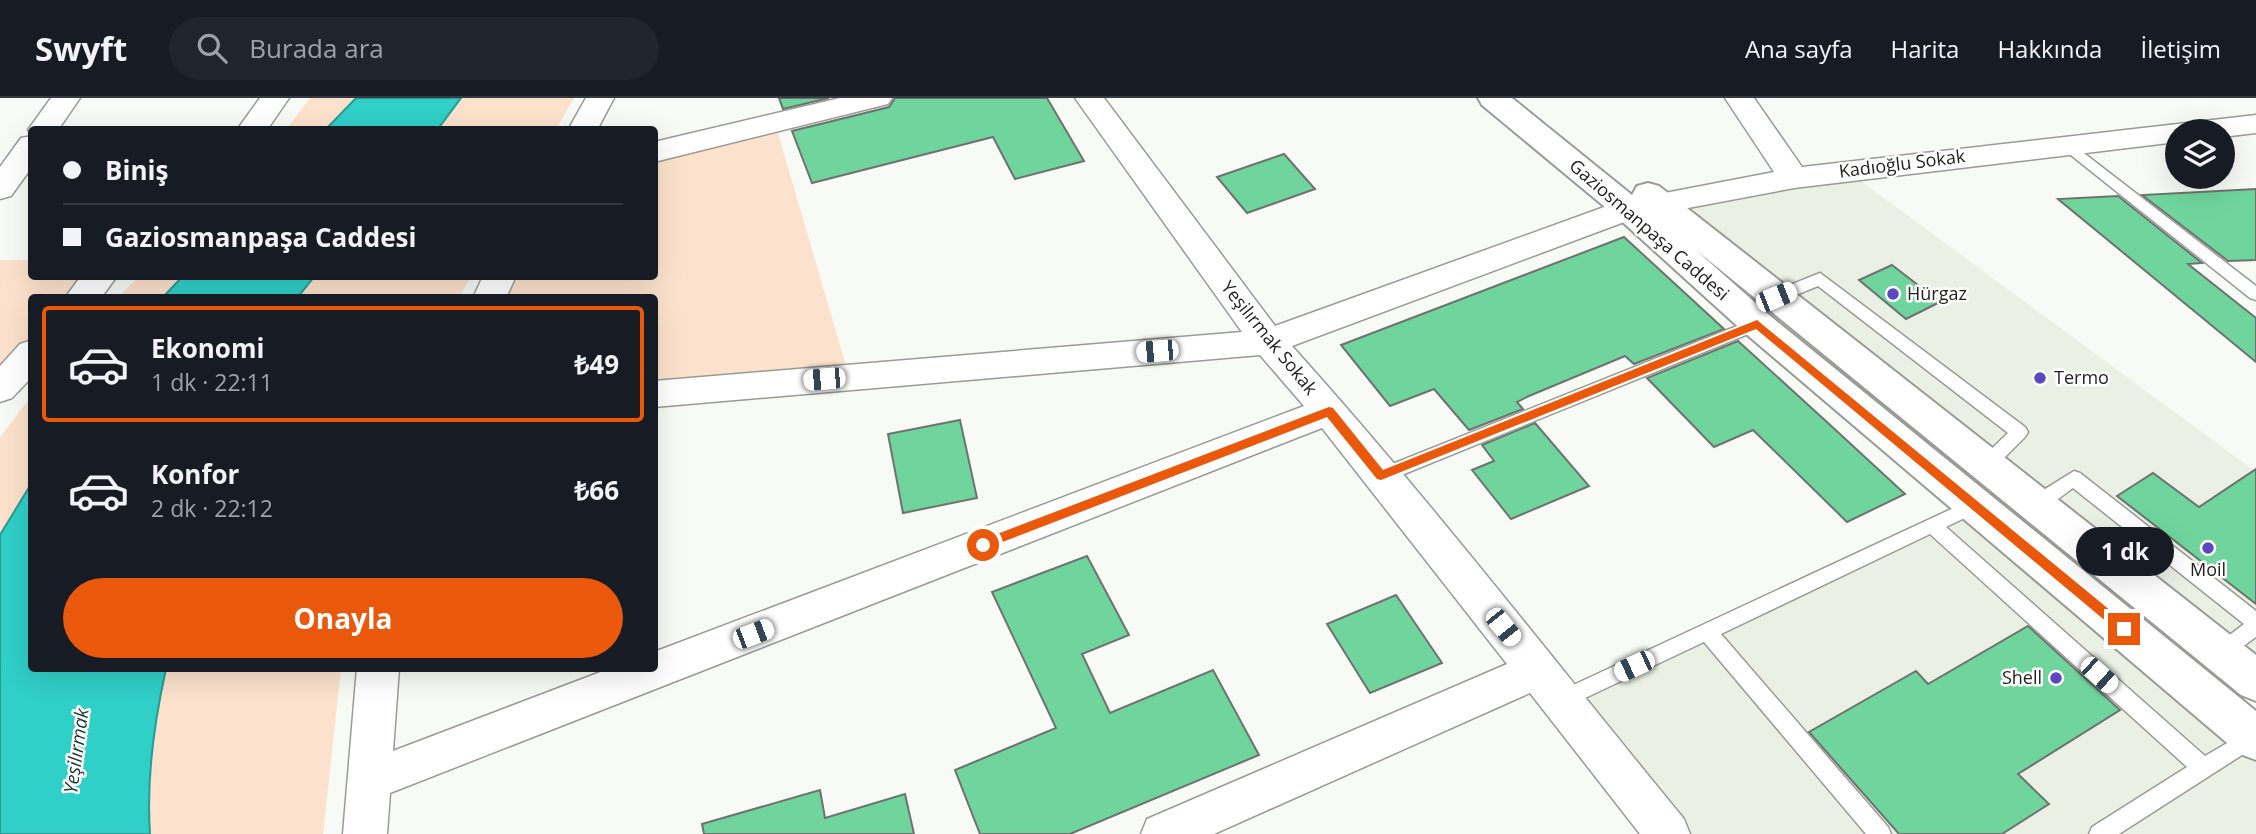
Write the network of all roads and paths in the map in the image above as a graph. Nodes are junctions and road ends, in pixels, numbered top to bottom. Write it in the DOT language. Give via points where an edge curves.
graph roads {
  1 [pos="66,98"];
  2 [pos="275,98"];
  3 [pos="600,98"];
  4 [pos="878,98"];
  5 [pos="1089,98"];
  6 [pos="1493,98"];
  7 [pos="1528,98"];
  8 [pos="1739,98"];
  9 [pos="2256,124"];
  10 [pos="46,126"];
  11 [pos="254,126"];
  12 [pos="584,126"];
  13 [pos="2235,126"];
  14 [pos="2165,134"];
  15 [pos="2067,145"];
  16 [pos="28,150"];
  17 [pos="658,151"];
  18 [pos="1794,177"];
  19 [pos="0,189"];
  20 [pos="1644,206"];
  21 [pos="97,280"];
  22 [pos="85,294"];
  23 [pos="2256,294"];
  24 [pos="1767,310"];
  25 [pos="1268,342"];
  26 [pos="28,358"];
  27 [pos="0,389"];
  28 [pos="658,394"];
  29 [pos="1329,411"];
  30 [pos="1381,476"];
  31 [pos="2035,504"];
  32 [pos="1975,505"];
  33 [pos="1933,526"];
  34 [pos="2256,624"];
  35 [pos="1707,631"];
  36 [pos="2221,653"];
  37 [pos="658,670"];
  38 [pos="378,672"];
  39 [pos="652,672"];
  40 [pos="2256,681"];
  41 [pos="1549,685"];
  42 [pos="2255,738"];
  43 [pos="2203,768"];
  44 [pos="369,781"];
  45 [pos="365,834"];
  46 [pos="1163,834"];
  47 [pos="1668,834"];
  48 [pos="1880,834"];
  49 [pos="2100,834"];
  1 -- 10 [label="street"];
  2 -- 11 [label="street"];
  3 -- 12 [label="street"];
  4 -- 17 [label="street"];
  5 -- 25 [label="street, Yeşilırmak Sokak"];
  6 -- 20 [label="main road, Gaziosmanpaşa Caddesi"];
  7 -- 20 [label="main road, Gaziosmanpaşa Caddesi"];
  8 -- 18 [label="street"];
  9 -- 13 [label="street"];
  14 -- 15 [label="street, Kadıoğlu Sokak"];
  15 -- 18 [label="street, Kadıoğlu Sokak"];
  15 -- 23 [label="lane"];
  16 -- 19 [label="street"];
  18 -- 20 [label="street, Kadıoğlu Sokak"];
  20 -- 24 [label="main road, Gaziosmanpaşa Caddesi"];
  20 -- 25 [label="street, Kadıoğlu Sokak"];
  21 -- 22 [label="street"];
  24 -- 30 [label="lane"];
  24 -- 31 [label="main road, Gaziosmanpaşa Caddesi"];
  24 -- 32 [label="main road, Gaziosmanpaşa Caddesi"];
  25 -- 28 [label="street, Kadıoğlu Sokak"];
  25 -- 29 [label="street, Yeşilırmak Sokak"];
  26 -- 27 [label="street"];
  29 -- 30 [label="street, Yeşilırmak Sokak"];
  29 -- 37 [label="street"];
  30 -- 41 [label="street, Yeşilırmak Sokak"];
  31 -- 34 [label="lane" via="2074,478"];
  31 -- 36 [label="main road, Gaziosmanpaşa Caddesi"];
  32 -- 33 [label="lane"];
  32 -- 42 [label="main road, Gaziosmanpaşa Caddesi"];
  33 -- 35 [label="lane"];
  33 -- 43 [label="lane"];
  34 -- 36 [label="lane"];
  35 -- 41 [label="lane"];
  35 -- 48 [label="lane"];
  36 -- 40 [label="main road, Gaziosmanpaşa Caddesi"];
  38 -- 44 [label="street"];
  39 -- 44 [label="street"];
  41 -- 46 [label="street"];
  41 -- 47 [label="street, Yeşilırmak Sokak"];
  42 -- 43 [label="lane"];
  43 -- 49 [label="lane"];
  44 -- 45 [label="street"];
}
